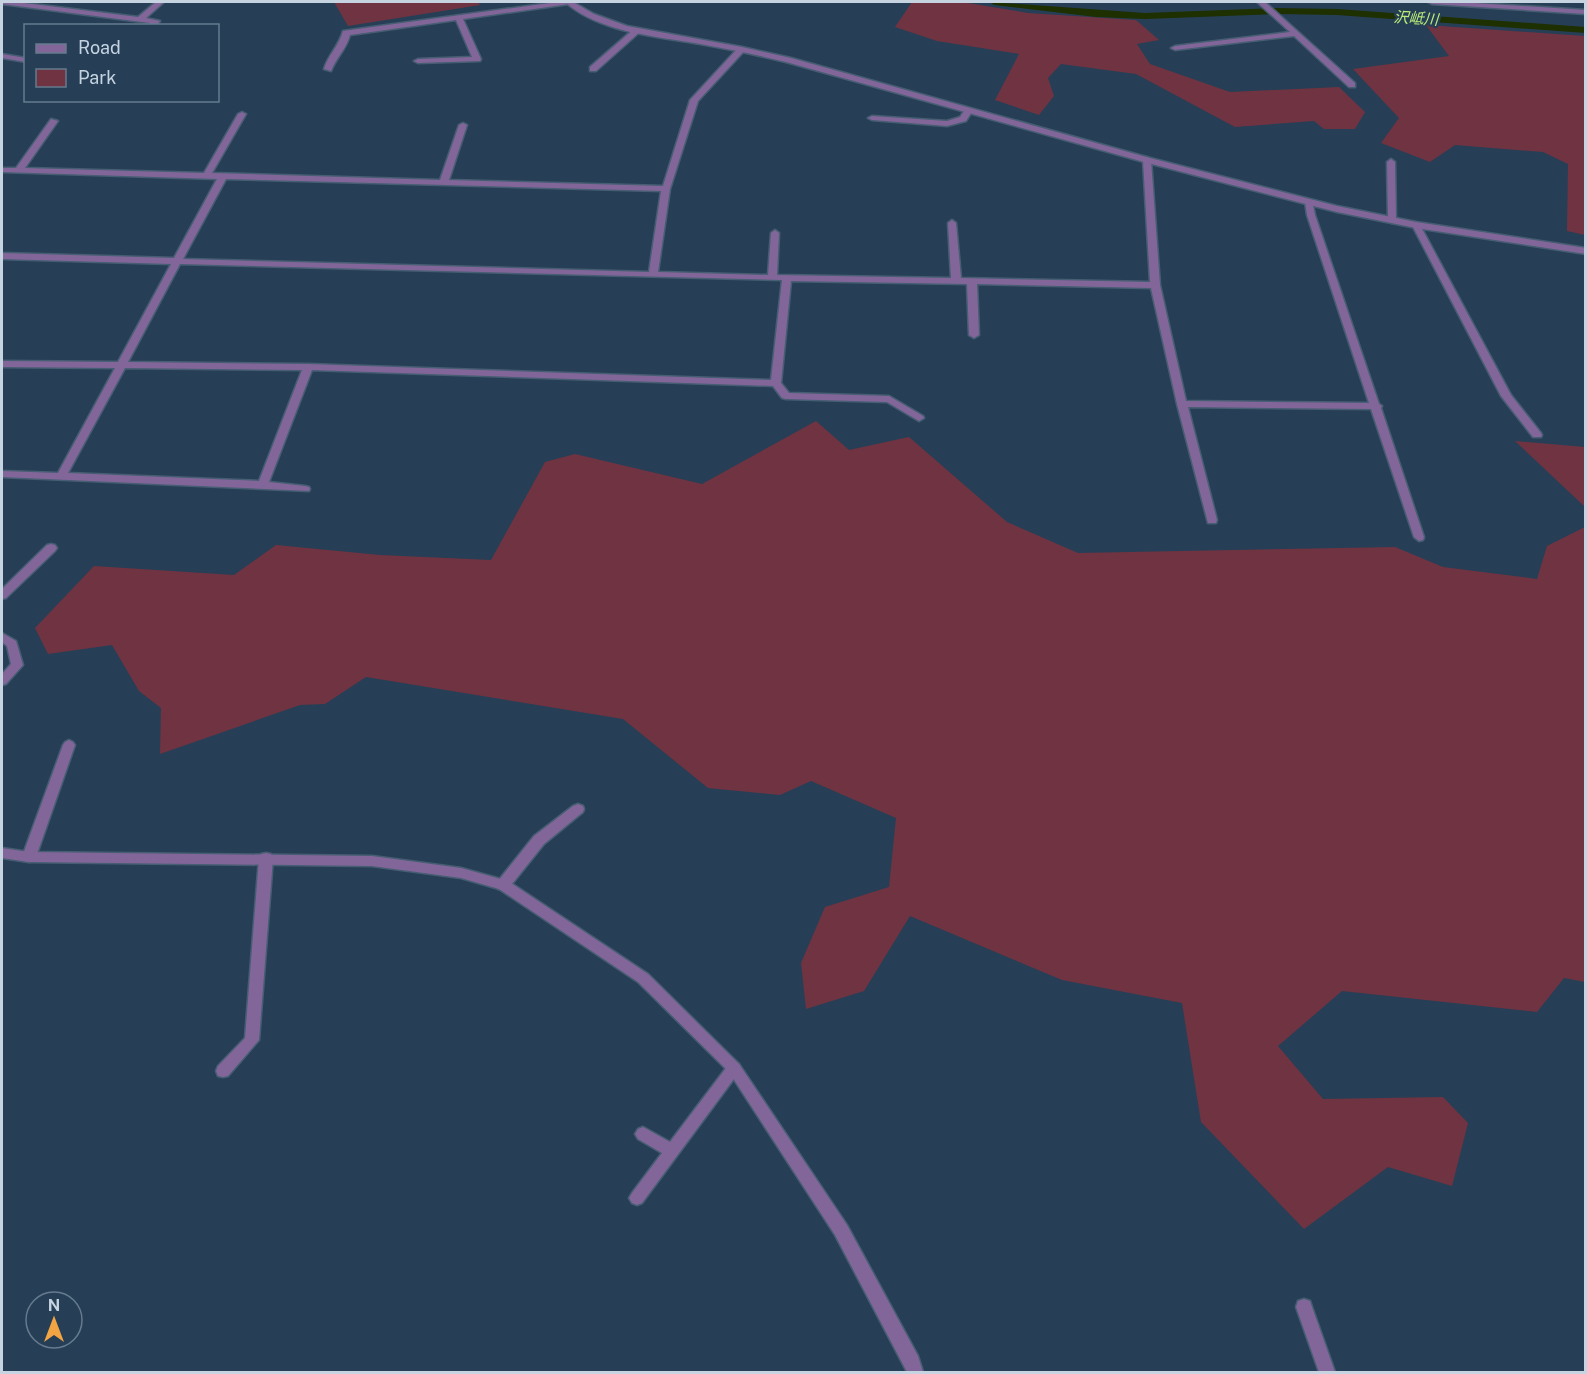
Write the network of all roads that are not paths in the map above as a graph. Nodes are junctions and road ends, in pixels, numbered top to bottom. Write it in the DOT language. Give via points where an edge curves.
graph roads {
  1 [pos="2,2"];
  2 [pos="160,2"];
  3 [pos="569,2"];
  4 [pos="1432,2"];
  5 [pos="1262,3"];
  6 [pos="1586,12"];
  7 [pos="459,18"];
  8 [pos="140,19"];
  9 [pos="153,24"];
  10 [pos="638,30"];
  11 [pos="1296,34"];
  12 [pos="1174,48"];
  13 [pos="742,49"];
  14 [pos="2,57"];
  15 [pos="24,60"];
  16 [pos="418,61"];
  17 [pos="328,69"];
  18 [pos="593,69"];
  19 [pos="1352,85"];
  20 [pos="969,110"];
  21 [pos="242,114"];
  22 [pos="872,118"];
  23 [pos="54,121"];
  24 [pos="463,124"];
  25 [pos="1147,159"];
  26 [pos="1391,162"];
  27 [pos="2,170"];
  28 [pos="19,170"];
  29 [pos="207,175"];
  30 [pos="223,176"];
  31 [pos="444,182"];
  32 [pos="666,189"];
  33 [pos="1310,202"];
  34 [pos="1392,220"];
  35 [pos="952,223"];
  36 [pos="1416,225"];
  37 [pos="776,233"];
  38 [pos="1586,251"];
  39 [pos="2,256"];
  40 [pos="177,262"];
  41 [pos="653,275"];
  42 [pos="772,277"];
  43 [pos="787,277"];
  44 [pos="956,280"];
  45 [pos="972,281"];
  46 [pos="1155,285"];
  47 [pos="974,335"];
  48 [pos="2,364"];
  49 [pos="120,366"];
  50 [pos="308,367"];
  51 [pos="776,383"];
  52 [pos="1182,404"];
  53 [pos="1377,406"];
  54 [pos="919,418"];
  55 [pos="1537,435"];
  56 [pos="2,474"];
  57 [pos="61,477"];
  58 [pos="263,485"];
  59 [pos="305,489"];
  60 [pos="1212,520"];
  61 [pos="1419,537"];
  62 [pos="51,548"];
  63 [pos="2,595"];
  64 [pos="2,637"];
  65 [pos="2,681"];
  66 [pos="69,745"];
  67 [pos="578,809"];
  68 [pos="2,853"];
  69 [pos="29,857"];
  70 [pos="266,858"];
  71 [pos="503,885"];
  72 [pos="734,1068"];
  73 [pos="223,1071"];
  74 [pos="643,1134"];
  75 [pos="672,1151"];
  76 [pos="637,1198"];
  77 [pos="1304,1307"];
  78 [pos="915,1372"];
  79 [pos="1327,1372"];
  1 -- 8 [label="street"];
  2 -- 8 [label="street"];
  3 -- 7 [label="street"];
  3 -- 10 [label="street" via="591,16"];
  4 -- 6 [label="street"];
  5 -- 11 [label="street"];
  7 -- 16 [label="street" via="477,59"];
  7 -- 17 [label="street" via="346,33 345,43 330,59"];
  8 -- 9 [label="street" via="156,21"];
  10 -- 13 [label="street"];
  10 -- 18 [label="street"];
  11 -- 12 [label="street"];
  11 -- 19 [label="street"];
  13 -- 20 [label="street"];
  13 -- 32 [label="street" via="694,100"];
  14 -- 15 [label="street"];
  20 -- 22 [label="street" via="963,119 947,124"];
  20 -- 25 [label="street"];
  21 -- 29 [label="street"];
  23 -- 28 [label="street"];
  24 -- 31 [label="street"];
  25 -- 33 [label="street"];
  25 -- 46 [label="street"];
  26 -- 34 [label="street"];
  27 -- 28 [label="street"];
  28 -- 29 [label="street"];
  29 -- 30 [label="street"];
  30 -- 31 [label="street"];
  30 -- 40 [label="street"];
  31 -- 32 [label="street"];
  32 -- 41 [label="street"];
  33 -- 34 [label="street"];
  33 -- 53 [label="street"];
  34 -- 36 [label="street"];
  35 -- 44 [label="street"];
  36 -- 38 [label="street"];
  36 -- 55 [label="street" via="1506,396"];
  37 -- 42 [label="street"];
  39 -- 40 [label="street"];
  40 -- 41 [label="street"];
  40 -- 49 [label="street"];
  41 -- 42 [label="street"];
  42 -- 43 [label="street"];
  43 -- 44 [label="street"];
  43 -- 51 [label="street"];
  44 -- 45 [label="street"];
  45 -- 46 [label="street"];
  45 -- 47 [label="street"];
  46 -- 52 [label="street"];
  48 -- 49 [label="street"];
  49 -- 50 [label="street"];
  49 -- 57 [label="street"];
  50 -- 51 [label="street"];
  50 -- 58 [label="street"];
  51 -- 54 [label="street" via="786,396 889,399"];
  52 -- 53 [label="street"];
  52 -- 60 [label="street"];
  53 -- 61 [label="street"];
  56 -- 57 [label="street"];
  57 -- 58 [label="street"];
  58 -- 59 [label="street"];
  62 -- 63 [label="street"];
  64 -- 65 [label="street" via="12,644 17,665"];
  66 -- 69 [label="street"];
  67 -- 71 [label="street" via="539,840"];
  68 -- 69 [label="street"];
  69 -- 70 [label="street"];
  70 -- 71 [label="street" via="372,861 460,873"];
  70 -- 73 [label="street" via="252,1040"];
  71 -- 72 [label="street" via="643,978"];
  72 -- 75 [label="street"];
  72 -- 78 [label="street" via="841,1230"];
  74 -- 75 [label="street"];
  75 -- 76 [label="street"];
  77 -- 79 [label="street"];
}
